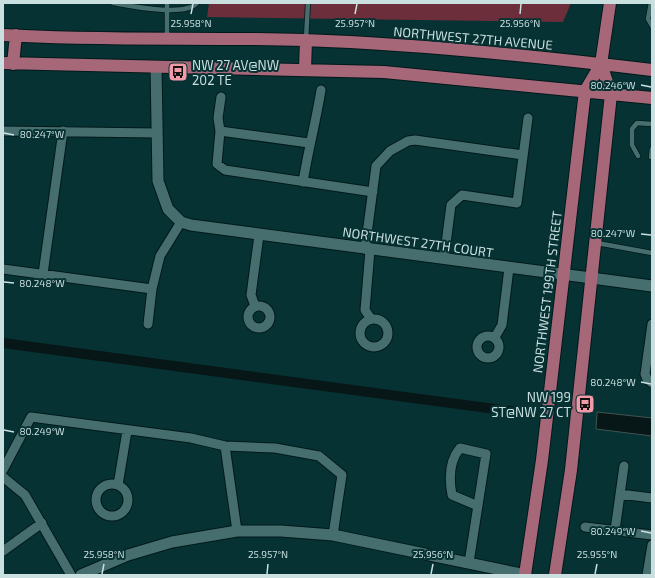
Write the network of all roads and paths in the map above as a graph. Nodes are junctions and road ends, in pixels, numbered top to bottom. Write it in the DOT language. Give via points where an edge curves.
graph roads {
  1 [pos="113,3"];
  2 [pos="166,3"];
  3 [pos="197,3"];
  4 [pos="308,3"];
  5 [pos="610,3"];
  6 [pos="651,3"];
  7 [pos="167,10"];
  8 [pos="652,26"];
  9 [pos="3,34"];
  10 [pos="16,35"];
  11 [pos="168,38"];
  12 [pos="306,40"];
  13 [pos="8,64"];
  14 [pos="601,64"];
  15 [pos="156,67"];
  16 [pos="305,69"];
  17 [pos="652,70"];
  18 [pos="321,90"];
  19 [pos="585,91"];
  20 [pos="611,94"];
  21 [pos="221,97"];
  22 [pos="652,98"];
  23 [pos="528,118"];
  24 [pos="652,124"];
  25 [pos="3,131"];
  26 [pos="63,131"];
  27 [pos="220,131"];
  28 [pos="157,133"];
  29 [pos="309,143"];
  30 [pos="652,149"];
  31 [pos="523,155"];
  32 [pos="638,156"];
  33 [pos="651,157"];
  34 [pos="303,182"];
  35 [pos="373,192"];
  36 [pos="181,222"];
  37 [pos="259,235"];
  38 [pos="595,243"];
  39 [pos="368,249"];
  40 [pos="652,253"];
  41 [pos="444,260"];
  42 [pos="509,268"];
  43 [pos="3,269"];
  44 [pos="43,274"];
  45 [pos="563,276"];
  46 [pos="592,279"];
  47 [pos="652,286"];
  48 [pos="152,289"];
  49 [pos="255,306"];
  50 [pos="371,319"];
  51 [pos="148,324"];
  52 [pos="652,324"];
  53 [pos="495,337"];
  54 [pos="652,383"];
  55 [pos="127,431"];
  56 [pos="225,446"];
  57 [pos="624,466"];
  58 [pos="3,470"];
  59 [pos="3,477"];
  60 [pos="118,485"];
  61 [pos="620,494"];
  62 [pos="652,498"];
  63 [pos="478,506"];
  64 [pos="42,524"];
  65 [pos="585,527"];
  66 [pos="615,530"];
  67 [pos="237,531"];
  68 [pos="333,535"];
  69 [pos="652,535"];
  70 [pos="652,545"];
  71 [pos="3,551"];
  72 [pos="469,562"];
  73 [pos="71,575"];
  74 [pos="81,575"];
  75 [pos="526,575"];
  76 [pos="555,575"];
  77 [pos="647,575"];
  1 -- 7 [label="lane"];
  2 -- 7 [label="lane"];
  3 -- 7 [label="lane" via="190,8"];
  4 -- 12 [label="lane"];
  5 -- 14 [label="main road, NORTHWEST 199TH STREET"];
  6 -- 8 [label="lane" via="648,19"];
  7 -- 11 [label="lane"];
  9 -- 10 [label="main road, NORTHWEST 27TH AVENUE"];
  10 -- 11 [label="main road, NORTHWEST 27TH AVENUE" via="75,39"];
  10 -- 13 [label="main road"];
  11 -- 12 [label="main road, NORTHWEST 27TH AVENUE"];
  12 -- 14 [label="main road, NORTHWEST 27TH AVENUE" via="466,50"];
  12 -- 16 [label="main road"];
  13 -- 15 [label="main road"];
  14 -- 17 [label="main road, NORTHWEST 27TH AVENUE"];
  14 -- 19 [label="main road, NORTHWEST 199TH STREET"];
  14 -- 20 [label="main road, NORTHWEST 199TH STREET"];
  15 -- 16 [label="main road"];
  15 -- 28 [label="street"];
  16 -- 19 [label="main road" via="384,72"];
  18 -- 29 [label="street"];
  19 -- 20 [label="main road"];
  19 -- 45 [label="main road, NORTHWEST 199TH STREET"];
  20 -- 22 [label="main road"];
  20 -- 38 [label="main road, NORTHWEST 199TH STREET"];
  21 -- 27 [label="street" via="218,118"];
  23 -- 31 [label="street"];
  24 -- 32 [label="lane" via="637,123 632,129 632,145"];
  25 -- 26 [label="street"];
  26 -- 28 [label="street"];
  26 -- 44 [label="street"];
  27 -- 29 [label="street"];
  27 -- 34 [label="street" via="217,164 225,170"];
  28 -- 36 [label="street" via="158,181 168,209"];
  29 -- 34 [label="street"];
  30 -- 33 [label="lane"];
  31 -- 35 [label="street" via="408,141 390,151 376,166"];
  31 -- 41 [label="street" via="517,203 462,195 451,205"];
  34 -- 35 [label="street"];
  35 -- 39 [label="street"];
  36 -- 37 [label="street, NORTHWEST 27TH COURT"];
  36 -- 48 [label="street" via="160,256"];
  37 -- 39 [label="street, NORTHWEST 27TH COURT"];
  37 -- 49 [label="street" via="251,295"];
  38 -- 40 [label="lane"];
  38 -- 46 [label="main road, NORTHWEST 199TH STREET"];
  39 -- 41 [label="street, NORTHWEST 27TH COURT"];
  39 -- 50 [label="street" via="365,310"];
  41 -- 42 [label="street, NORTHWEST 27TH COURT"];
  42 -- 45 [label="street, NORTHWEST 27TH COURT"];
  42 -- 53 [label="street" via="502,325"];
  43 -- 44 [label="street"];
  44 -- 48 [label="street"];
  45 -- 46 [label="street, NORTHWEST 27TH COURT"];
  45 -- 75 [label="main road, NORTHWEST 199TH STREET"];
  46 -- 47 [label="street, NORTHWEST 27TH COURT"];
  46 -- 76 [label="main road, NORTHWEST 199TH STREET" via="571,470"];
  48 -- 51 [label="street"];
  52 -- 54 [label="street" via="646,374"];
  55 -- 56 [label="street" via="191,438"];
  55 -- 58 [label="street" via="31,417"];
  55 -- 60 [label="street"];
  56 -- 67 [label="street"];
  56 -- 68 [label="street" via="275,448 319,456 342,475"];
  57 -- 61 [label="street"];
  59 -- 64 [label="street" via="25,494"];
  61 -- 62 [label="street"];
  61 -- 66 [label="street"];
  63 -- 63 [label="street" via="486,454 460,448 453,455 450,481 452,495"];
  63 -- 72 [label="street"];
  64 -- 71 [label="street"];
  64 -- 73 [label="street"];
  65 -- 66 [label="street"];
  66 -- 69 [label="street"];
  67 -- 68 [label="street"];
  67 -- 74 [label="street" via="172,542 128,555"];
  68 -- 72 [label="street"];
  70 -- 77 [label="street"];
  72 -- 75 [label="street"];
}
